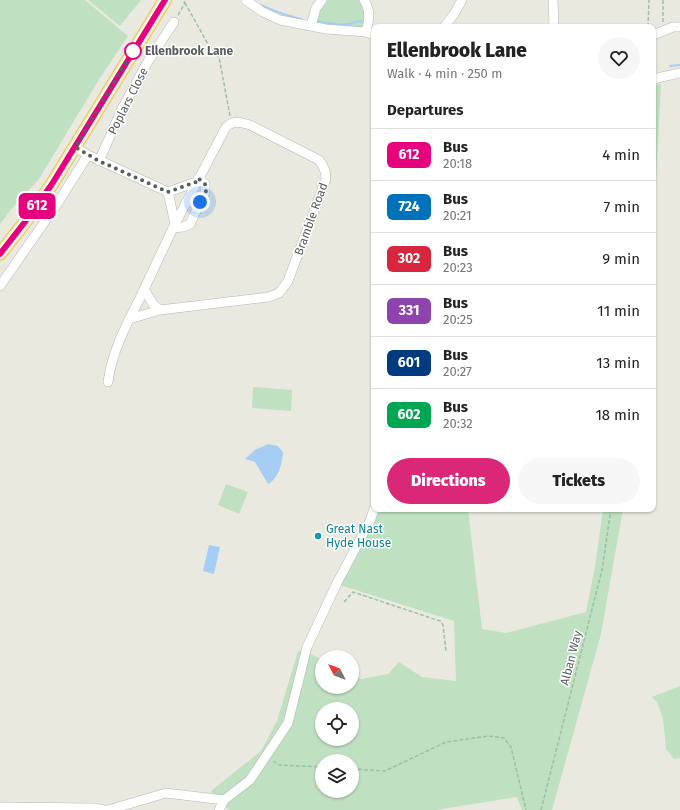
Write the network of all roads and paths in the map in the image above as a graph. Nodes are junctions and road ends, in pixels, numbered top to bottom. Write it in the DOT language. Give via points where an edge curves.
graph roads {
  1 [pos="165,0"];
  2 [pos="183,0"];
  3 [pos="246,0"];
  4 [pos="322,0"];
  5 [pos="364,0"];
  6 [pos="462,0"];
  7 [pos="553,0"];
  8 [pos="649,0"];
  9 [pos="663,0"];
  10 [pos="185,3"];
  11 [pos="174,22"];
  12 [pos="446,24"];
  13 [pos="554,24"];
  14 [pos="648,24"];
  15 [pos="311,26"];
  16 [pos="680,27"];
  17 [pos="666,30"];
  18 [pos="370,34"];
  19 [pos="656,34"];
  20 [pos="680,73"];
  21 [pos="656,78"];
  22 [pos="232,122"];
  23 [pos="75,147"];
  24 [pos="88,155"];
  25 [pos="99,161"];
  26 [pos="197,180"];
  27 [pos="168,192"];
  28 [pos="174,226"];
  29 [pos="0,254"];
  30 [pos="0,286"];
  31 [pos="144,289"];
  32 [pos="160,310"];
  33 [pos="129,319"];
  34 [pos="108,382"];
  35 [pos="373,512"];
  36 [pos="611,512"];
  37 [pos="344,602"];
  38 [pos="446,652"];
  39 [pos="265,757"];
  40 [pos="315,767"];
  41 [pos="359,769"];
  42 [pos="224,800"];
  43 [pos="0,806"];
  44 [pos="58,809"];
  45 [pos="105,810"];
  46 [pos="108,810"];
  47 [pos="219,810"];
  48 [pos="526,810"];
  49 [pos="541,810"];
  1 -- 23 [label="main road"];
  2 -- 10 [label="path"];
  3 -- 15 [label="street" via="271,17"];
  4 -- 15 [label="street" via="316,8"];
  5 -- 18 [label="street" via="367,5"];
  6 -- 12 [label="street"];
  7 -- 13 [label="street"];
  8 -- 14 [label="path"];
  9 -- 17 [label="path" via="663,22"];
  10 -- 11 [label="path"];
  10 -- 22 [label="path" via="209,46 219,56"];
  11 -- 25 [label="street, Poplars Close" via="147,63 122,109"];
  15 -- 18 [label="street"];
  16 -- 17 [label="street"];
  17 -- 19 [label="street"];
  20 -- 21 [label="street"];
  22 -- 26 [label="street" via="223,131"];
  22 -- 32 [label="street, Bramble Road" via="250,125 319,160 325,168 326,179 288,281 279,292 270,297"];
  23 -- 24 [label="street"];
  23 -- 29 [label="main road" via="32,213"];
  24 -- 25 [label="street"];
  24 -- 30 [label="street"];
  25 -- 27 [label="street"];
  26 -- 27 [label="street"];
  26 -- 28 [label="street"];
  26 -- 28 [label="street" via="205,184 206,192 190,224 183,227"];
  27 -- 28 [label="street"];
  28 -- 31 [label="street"];
  31 -- 32 [label="street"];
  31 -- 33 [label="street"];
  32 -- 33 [label="street, Bramble Road"];
  33 -- 34 [label="street" via="119,341"];
  35 -- 39 [label="street" via="307,647 288,722"];
  36 -- 49 [label="path, Alban Way" via="602,570"];
  37 -- 38 [label="path" via="353,592 440,621 443,625"];
  39 -- 40 [label="path" via="279,765"];
  39 -- 42 [label="street" via="250,780"];
  41 -- 48 [label="path" via="385,771 446,742 488,736 504,738 511,747"];
  42 -- 46 [label="street" via="166,793"];
  42 -- 47 [label="street"];
  43 -- 44 [label="street"];
  44 -- 45 [label="street"];
}
